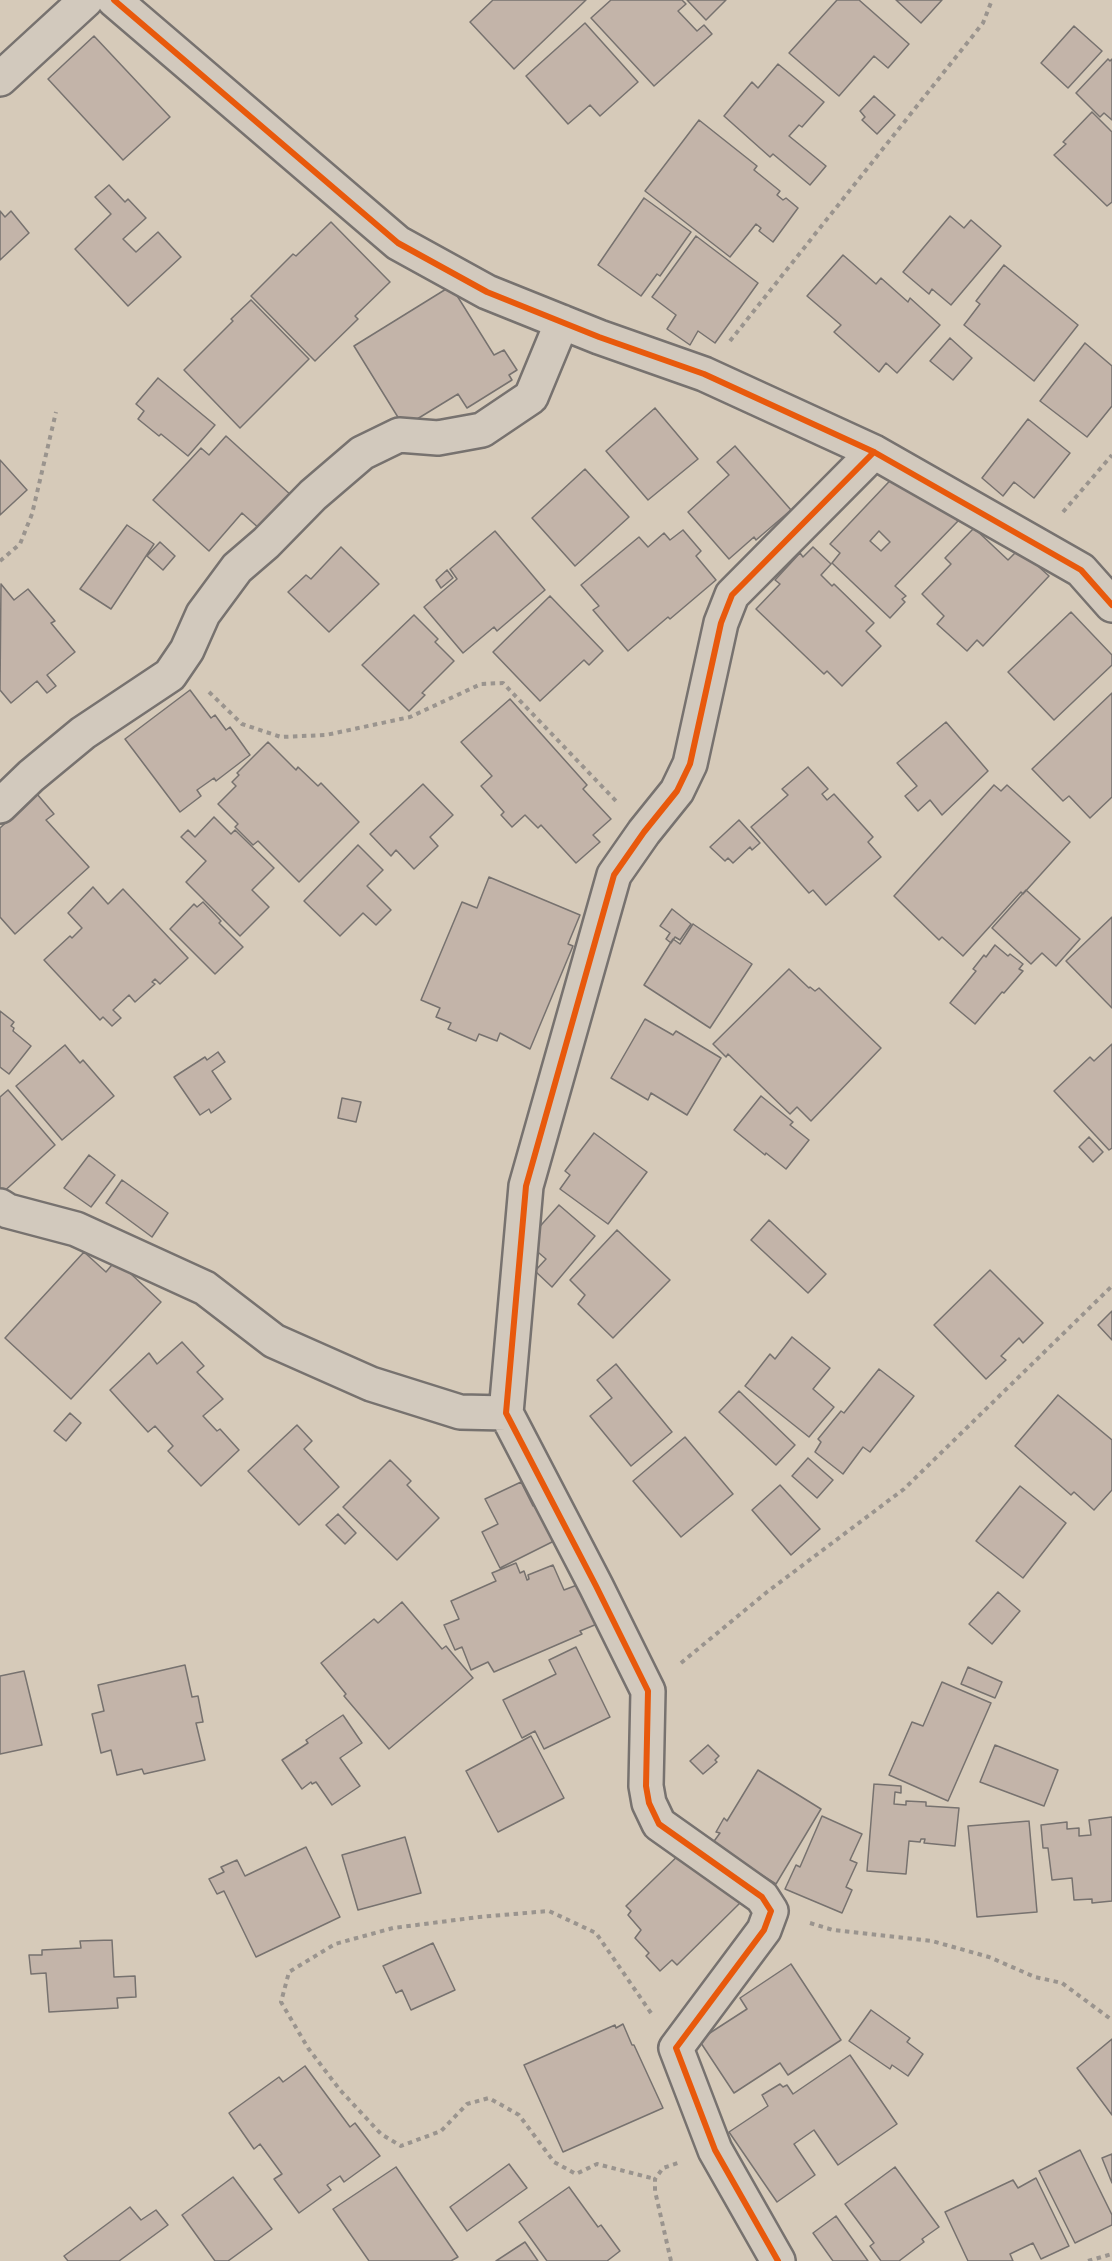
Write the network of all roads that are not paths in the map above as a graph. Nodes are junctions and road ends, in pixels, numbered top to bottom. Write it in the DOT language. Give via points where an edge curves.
graph roads {
  1 [pos="86,0"];
  2 [pos="114,0"];
  3 [pos="0,79"];
  4 [pos="562,322"];
  5 [pos="874,452"];
  6 [pos="1112,605"];
  7 [pos="0,806"];
  8 [pos="0,1206"];
  9 [pos="506,1413"];
  10 [pos="778,2261"];
  1 -- 3 [label="street"];
  2 -- 4 [label="street" via="398,243 487,292"];
  4 -- 5 [label="street" via="704,374"];
  4 -- 7 [label="street" via="531,398 482,430 438,438 399,435 362,453 237,568 203,614 187,650 170,675 84,733"];
  5 -- 6 [label="street" via="1082,570"];
  5 -- 9 [label="street" via="732,595 721,623 690,764 677,792 614,875 526,1186"];
  8 -- 9 [label="street" via="76,1229 205,1288 274,1341 371,1384 460,1412"];
  9 -- 10 [label="street" via="648,1690 646,1786 659,1824 762,1897 771,1911 764,1930 676,2048 715,2150"];
}
